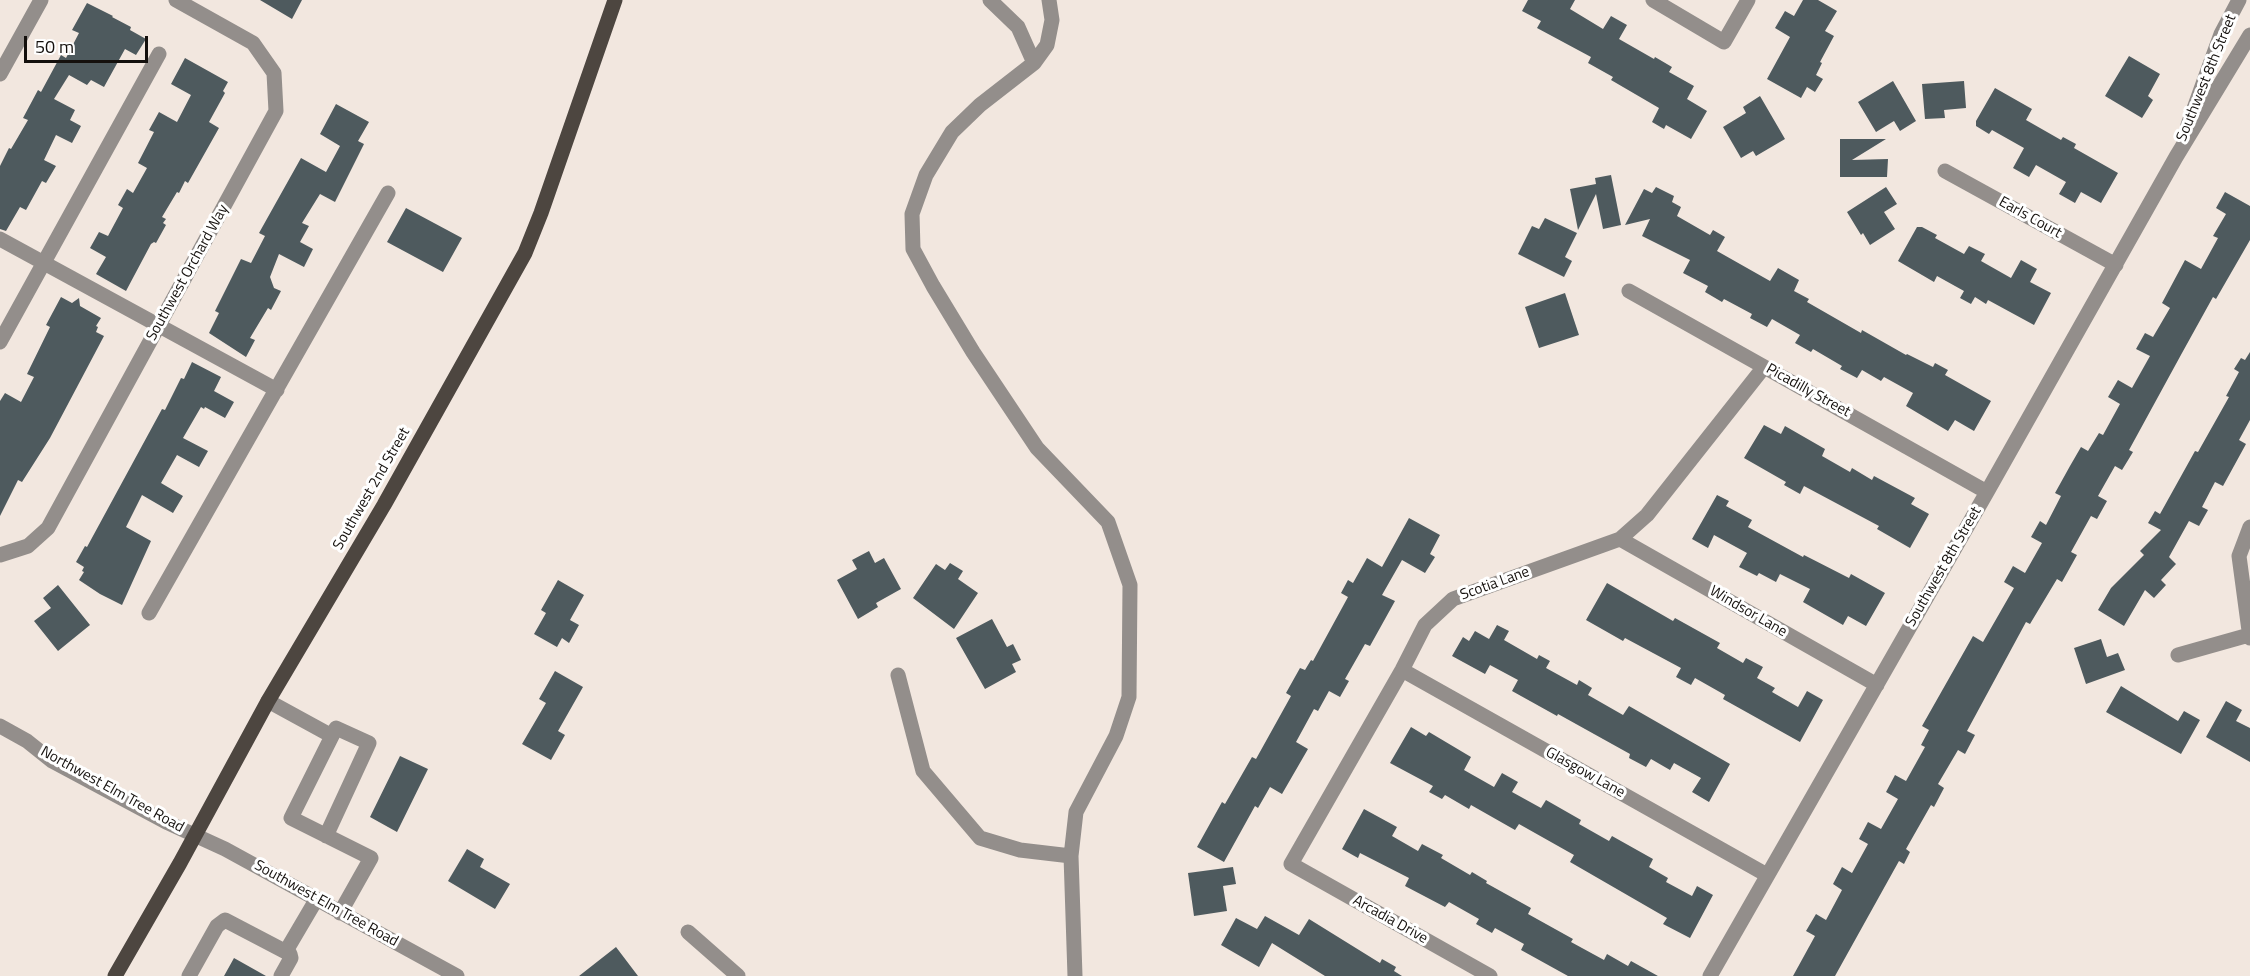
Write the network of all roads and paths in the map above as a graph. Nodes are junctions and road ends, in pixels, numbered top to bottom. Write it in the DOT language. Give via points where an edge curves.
graph roads {
  1 [pos="41,0"];
  2 [pos="176,0"];
  3 [pos="615,0"];
  4 [pos="990,0"];
  5 [pos="1048,0"];
  6 [pos="1653,0"];
  7 [pos="1748,0"];
  8 [pos="2239,0"];
  9 [pos="2250,35"];
  10 [pos="159,54"];
  11 [pos="1034,63"];
  12 [pos="0,74"];
  13 [pos="2176,157"];
  14 [pos="1945,171"];
  15 [pos="388,193"];
  16 [pos="0,239"];
  17 [pos="44,263"];
  18 [pos="2115,265"];
  19 [pos="1629,291"];
  20 [pos="159,326"];
  21 [pos="0,342"];
  22 [pos="1764,366"];
  23 [pos="277,390"];
  24 [pos="1987,492"];
  25 [pos="2250,527"];
  26 [pos="1620,539"];
  27 [pos="0,555"];
  28 [pos="149,613"];
  29 [pos="2250,637"];
  30 [pos="2178,655"];
  31 [pos="1402,670"];
  32 [pos="898,675"];
  33 [pos="1877,686"];
  34 [pos="268,701"];
  35 [pos="0,726"];
  36 [pos="332,736"];
  37 [pos="194,835"];
  38 [pos="326,836"];
  39 [pos="1071,856"];
  40 [pos="1291,864"];
  41 [pos="1767,875"];
  42 [pos="316,900"];
  43 [pos="340,913"];
  44 [pos="688,932"];
  45 [pos="286,951"];
  46 [pos="115,976"];
  47 [pos="189,976"];
  48 [pos="281,976"];
  49 [pos="457,976"];
  50 [pos="738,976"];
  51 [pos="1075,976"];
  52 [pos="1490,976"];
  53 [pos="1710,976"];
  1 -- 12 [label="street"];
  2 -- 20 [label="street, Southwest Orchard Way" via="253,44 274,73 276,111"];
  3 -- 34 [label="main road, Southwest 2nd Street" via="525,253 384,506"];
  4 -- 11 [label="street" via="1018,27"];
  5 -- 11 [label="street" via="1052,20 1047,45"];
  6 -- 7 [label="street" via="1724,42"];
  8 -- 13 [label="street, Southwest 8th Street" via="2221,34"];
  9 -- 13 [label="street, Southwest 8th Street"];
  10 -- 17 [label="street"];
  11 -- 39 [label="street" via="952,132 926,175 912,214 913,249 973,352 1037,448 1108,522 1130,585 1130,697 1116,736 1076,812"];
  13 -- 18 [label="street, Southwest 8th Street"];
  14 -- 18 [label="street, Earls Court"];
  15 -- 23 [label="street"];
  16 -- 17 [label="street"];
  17 -- 20 [label="street"];
  17 -- 21 [label="street"];
  18 -- 24 [label="street, Southwest 8th Street"];
  19 -- 22 [label="street, Picadilly Street"];
  20 -- 23 [label="street"];
  20 -- 27 [label="street, Southwest Orchard Way" via="48,528 28,546"];
  22 -- 24 [label="street, Picadilly Street"];
  22 -- 26 [label="street, Scotia Lane" via="1647,515"];
  23 -- 28 [label="street"];
  24 -- 33 [label="street, Southwest 8th Street"];
  25 -- 29 [label="street" via="2240,556"];
  26 -- 31 [label="street, Scotia Lane" via="1453,599 1425,625"];
  26 -- 33 [label="street, Windsor Lane"];
  29 -- 30 [label="street"];
  31 -- 40 [label="street, Scotia Lane"];
  31 -- 41 [label="street, Glasgow Lane"];
  32 -- 39 [label="street" via="923,771 980,838 1020,850"];
  33 -- 41 [label="street, Southwest 8th Street"];
  34 -- 36 [label="street"];
  34 -- 37 [label="main road, Southwest 2nd Street"];
  35 -- 37 [label="street, Northwest Elm Tree Road" via="52,760"];
  36 -- 38 [label="street" via="291,819"];
  36 -- 38 [label="street" via="336,728 369,743"];
  37 -- 42 [label="street, Southwest Elm Tree Road"];
  37 -- 46 [label="main road, Southwest 2nd Street"];
  38 -- 43 [label="street" via="371,858"];
  39 -- 51 [label="street"];
  40 -- 52 [label="street, Arcadia Drive"];
  41 -- 53 [label="street, Southwest 8th Street"];
  42 -- 43 [label="street, Southwest Elm Tree Road"];
  42 -- 45 [label="street"];
  43 -- 49 [label="street, Southwest Elm Tree Road"];
  44 -- 50 [label="street"];
  45 -- 47 [label="street" via="225,920 217,926"];
  45 -- 48 [label="street" via="291,958"];
}
